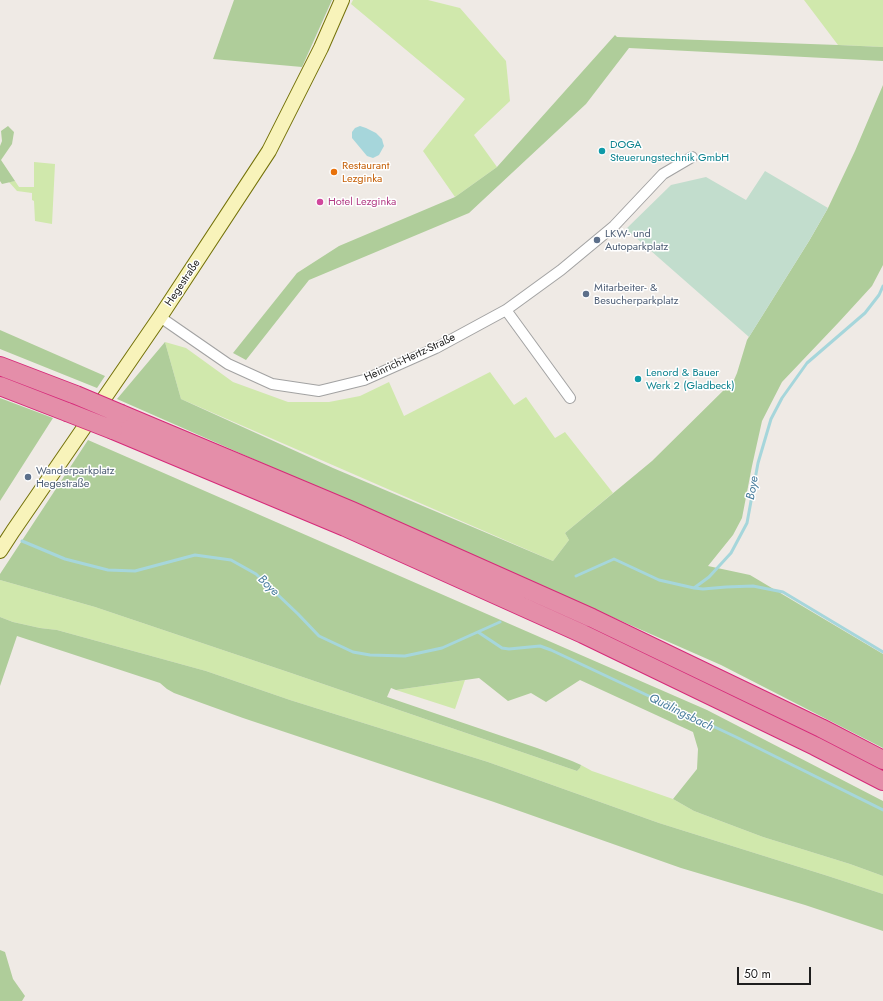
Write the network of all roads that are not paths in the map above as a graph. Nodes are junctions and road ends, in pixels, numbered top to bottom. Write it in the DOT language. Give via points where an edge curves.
graph roads {
  1 [pos="342,0"];
  2 [pos="692,157"];
  3 [pos="506,310"];
  4 [pos="160,317"];
  5 [pos="0,366"];
  6 [pos="0,386"];
  7 [pos="570,398"];
  8 [pos="0,552"];
  9 [pos="883,760"];
  10 [pos="883,781"];
  1 -- 4 [label="street, Hegestraße" via="269,151"];
  2 -- 3 [label="street, Heinrich-Hertz-Straße" via="663,174 614,226"];
  3 -- 4 [label="street, Heinrich-Hertz-Straße" via="436,348 372,377 319,391 272,384 228,364"];
  3 -- 7 [label="street"];
  4 -- 8 [label="street, Hegestraße"];
  5 -- 9 [label="highway, bridge" via="76,395 352,511 592,618"];
  6 -- 10 [label="highway, bridge" via="113,430 345,527 583,634"];
}
